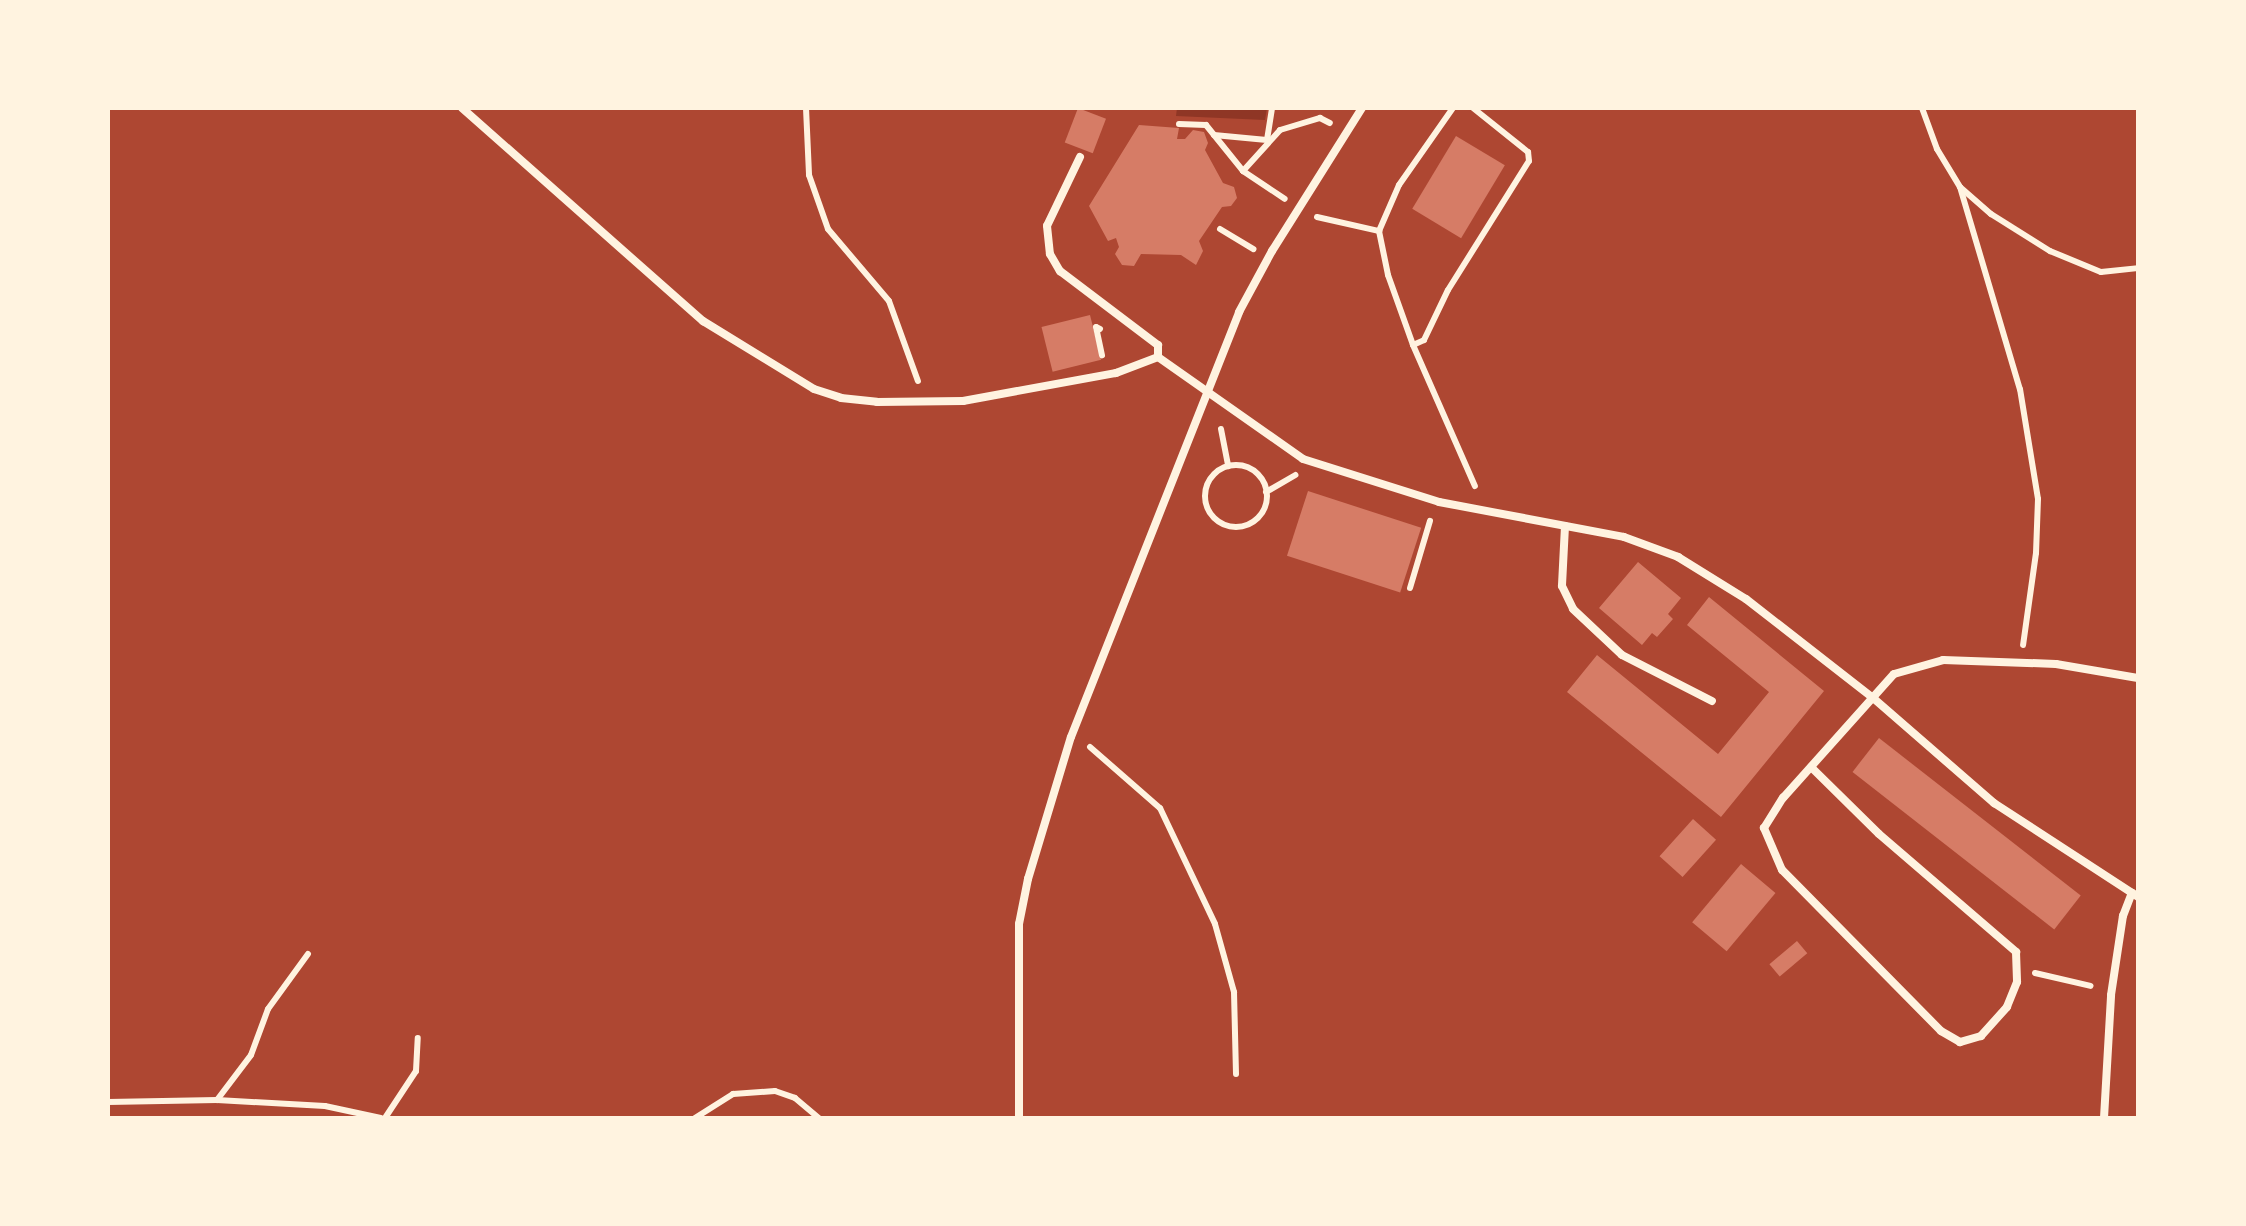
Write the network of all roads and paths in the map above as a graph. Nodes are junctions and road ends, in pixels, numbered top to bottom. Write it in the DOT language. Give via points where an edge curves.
graph roads {
  1 [pos="462,108"];
  2 [pos="806,108"];
  3 [pos="1272,108"];
  4 [pos="1314,108"];
  5 [pos="1362,108"];
  6 [pos="1453,108"];
  7 [pos="1473,108"];
  8 [pos="1922,108"];
  9 [pos="1320,118"];
  10 [pos="1310,123"];
  11 [pos="1180,124"];
  12 [pos="1213,135"];
  13 [pos="1267,140"];
  14 [pos="1080,157"];
  15 [pos="1243,170"];
  16 [pos="1960,187"];
  17 [pos="1298,208"];
  18 [pos="1220,229"];
  19 [pos="1380,231"];
  20 [pos="1268,258"];
  21 [pos="2138,268"];
  22 [pos="1413,345"];
  23 [pos="1158,358"];
  24 [pos="1205,389"];
  25 [pos="925,402"];
  26 [pos="1235,466"];
  27 [pos="1436,501"];
  28 [pos="1486,510"];
  29 [pos="1566,526"];
  30 [pos="1410,588"];
  31 [pos="2022,662"];
  32 [pos="2138,678"];
  33 [pos="1872,697"];
  34 [pos="1712,701"];
  35 [pos="1071,736"];
  36 [pos="1810,767"];
  37 [pos="2135,895"];
  38 [pos="308,954"];
  39 [pos="2017,968"];
  40 [pos="2112,992"];
  41 [pos="418,1038"];
  42 [pos="1236,1074"];
  43 [pos="217,1100"];
  44 [pos="108,1102"];
  45 [pos="698,1117"];
  46 [pos="383,1118"];
  47 [pos="819,1118"];
  48 [pos="1019,1118"];
  49 [pos="2104,1118"];
  1 -- 25 [label="lane" via="702,320 778,369 842,398"];
  2 -- 25 [label="path" via="809,175 828,229 889,302"];
  3 -- 13 [label="path"];
  4 -- 9 [label="path"];
  5 -- 17 [label="lane"];
  6 -- 19 [label="path" via="1399,185"];
  7 -- 22 [label="path" via="1528,152 1530,162 1424,340"];
  8 -- 16 [label="path"];
  10 -- 13 [label="path"];
  11 -- 12 [label="path" via="1206,125"];
  12 -- 13 [label="path"];
  12 -- 15 [label="path"];
  13 -- 15 [label="path"];
  14 -- 23 [label="lane" via="1046,226 1050,254 1060,271 1158,345"];
  15 -- 17 [label="path"];
  16 -- 21 [label="path" via="2050,250 2101,272"];
  16 -- 31 [label="path" via="2020,389 2038,499"];
  17 -- 19 [label="path"];
  17 -- 20 [label="lane"];
  18 -- 20 [label="path"];
  19 -- 22 [label="path"];
  20 -- 24 [label="lane"];
  22 -- 28 [label="path"];
  23 -- 24 [label="lane"];
  23 -- 25 [label="lane" via="1043,388"];
  24 -- 27 [label="lane" via="1302,459"];
  24 -- 35 [label="lane"];
  26 -- 26 [label="path" via="1215,474 1205,493 1216,520 1236,527 1256,519 1266,499 1256,473"];
  27 -- 28 [label="lane"];
  27 -- 30 [label="path"];
  28 -- 29 [label="lane"];
  29 -- 33 [label="lane" via="1624,537 1678,558 1746,598"];
  29 -- 34 [label="lane" via="1562,586 1572,610 1622,655"];
  31 -- 32 [label="lane"];
  31 -- 33 [label="lane" via="1943,660 1894,674"];
  33 -- 36 [label="lane"];
  33 -- 37 [label="lane" via="1994,802"];
  35 -- 42 [label="path" via="1160,808 1215,924 1234,992"];
  35 -- 48 [label="lane" via="1019,924"];
  36 -- 39 [label="lane" via="2016,952"];
  36 -- 39 [label="lane" via="1764,828 1782,870 1941,1031 1960,1042 1981,1036 2007,1008"];
  37 -- 40 [label="lane" via="2123,916"];
  38 -- 43 [label="path" via="268,1009 251,1055"];
  39 -- 40 [label="path"];
  40 -- 49 [label="lane"];
  41 -- 46 [label="path" via="416,1071"];
  43 -- 44 [label="path"];
  43 -- 46 [label="path" via="325,1106"];
  45 -- 47 [label="path" via="733,1094 774,1090"];
}
